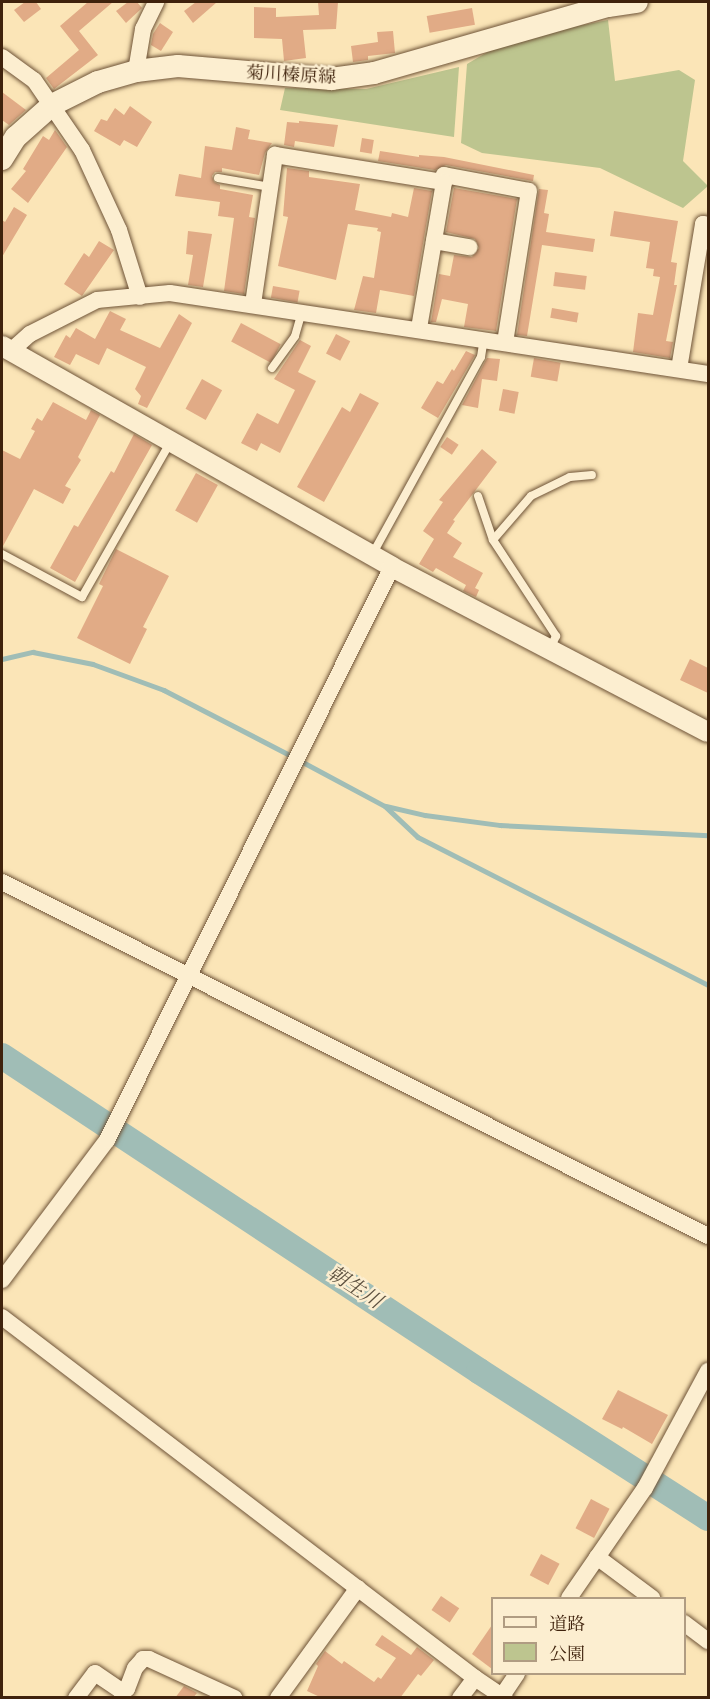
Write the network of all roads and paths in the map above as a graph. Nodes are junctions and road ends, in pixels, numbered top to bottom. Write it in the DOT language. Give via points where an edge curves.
graph roads {
  1 [pos="156,2"];
  2 [pos="637,2"];
  3 [pos="2,57"];
  4 [pos="136,71"];
  5 [pos="52,105"];
  6 [pos="2,159"];
  7 [pos="218,178"];
  8 [pos="444,182"];
  9 [pos="270,187"];
  10 [pos="708,225"];
  11 [pos="434,241"];
  12 [pos="469,247"];
  13 [pos="140,297"];
  14 [pos="253,304"];
  15 [pos="302,311"];
  16 [pos="419,329"];
  17 [pos="484,339"];
  18 [pos="505,342"];
  19 [pos="7,348"];
  20 [pos="272,368"];
  21 [pos="679,369"];
  22 [pos="708,374"];
  23 [pos="171,441"];
  24 [pos="592,475"];
  25 [pos="478,495"];
  26 [pos="493,540"];
  27 [pos="2,554"];
  28 [pos="371,555"];
  29 [pos="393,567"];
  30 [pos="550,649"];
  31 [pos="708,732"];
  32 [pos="2,882"];
  33 [pos="190,975"];
  34 [pos="708,1236"];
  35 [pos="2,1280"];
  36 [pos="2,1317"];
  37 [pos="708,1371"];
  38 [pos="597,1557"];
  39 [pos="358,1588"];
  40 [pos="570,1597"];
  41 [pos="649,1597"];
  42 [pos="686,1624"];
  43 [pos="708,1641"];
  44 [pos="517,1675"];
  45 [pos="475,1678"];
  46 [pos="504,1697"];
  47 [pos="76,1698"];
  48 [pos="234,1698"];
  49 [pos="278,1698"];
  50 [pos="460,1698"];
  1 -- 4 [label="street" via="143,28"];
  2 -- 4 [label="main road, 菊川榛原線" via="609,6 374,74 331,79 178,66"];
  3 -- 5 [label="street" via="34,80"];
  4 -- 5 [label="main road, 菊川榛原線" via="98,82"];
  5 -- 6 [label="main road, 菊川榛原線" via="16,137"];
  5 -- 13 [label="street" via="82,150 114,220"];
  7 -- 9 [label="lane"];
  8 -- 9 [label="street" via="275,155"];
  8 -- 11 [label="street"];
  8 -- 18 [label="street" via="444,175 529,191"];
  9 -- 14 [label="street"];
  10 -- 21 [label="street" via="703,224"];
  11 -- 12 [label="street"];
  11 -- 16 [label="street"];
  13 -- 14 [label="street" via="170,293"];
  13 -- 19 [label="street" via="98,300"];
  14 -- 15 [label="street"];
  15 -- 16 [label="street"];
  15 -- 20 [label="lane" via="295,336"];
  16 -- 17 [label="street"];
  17 -- 18 [label="street"];
  17 -- 28 [label="lane" via="481,357"];
  18 -- 21 [label="street"];
  19 -- 23 [label="street"];
  21 -- 22 [label="street"];
  23 -- 27 [label="lane" via="82,597"];
  23 -- 28 [label="street"];
  24 -- 26 [label="lane" via="570,477 531,496"];
  25 -- 26 [label="lane"];
  26 -- 30 [label="lane" via="556,636"];
  28 -- 29 [label="street"];
  29 -- 30 [label="street"];
  29 -- 33 [label="street"];
  30 -- 31 [label="street"];
  32 -- 33 [label="street"];
  33 -- 34 [label="street"];
  33 -- 35 [label="street" via="107,1140"];
  36 -- 39 [label="street"];
  37 -- 38 [label="street" via="645,1488"];
  38 -- 40 [label="street"];
  38 -- 41 [label="street"];
  39 -- 45 [label="street"];
  39 -- 49 [label="street"];
  42 -- 43 [label="street"];
  44 -- 46 [label="street"];
  45 -- 46 [label="street"];
  45 -- 50 [label="street"];
  47 -- 48 [label="street" via="95,1673 120,1690 127,1689 135,1668 143,1659 149,1659"];
}
